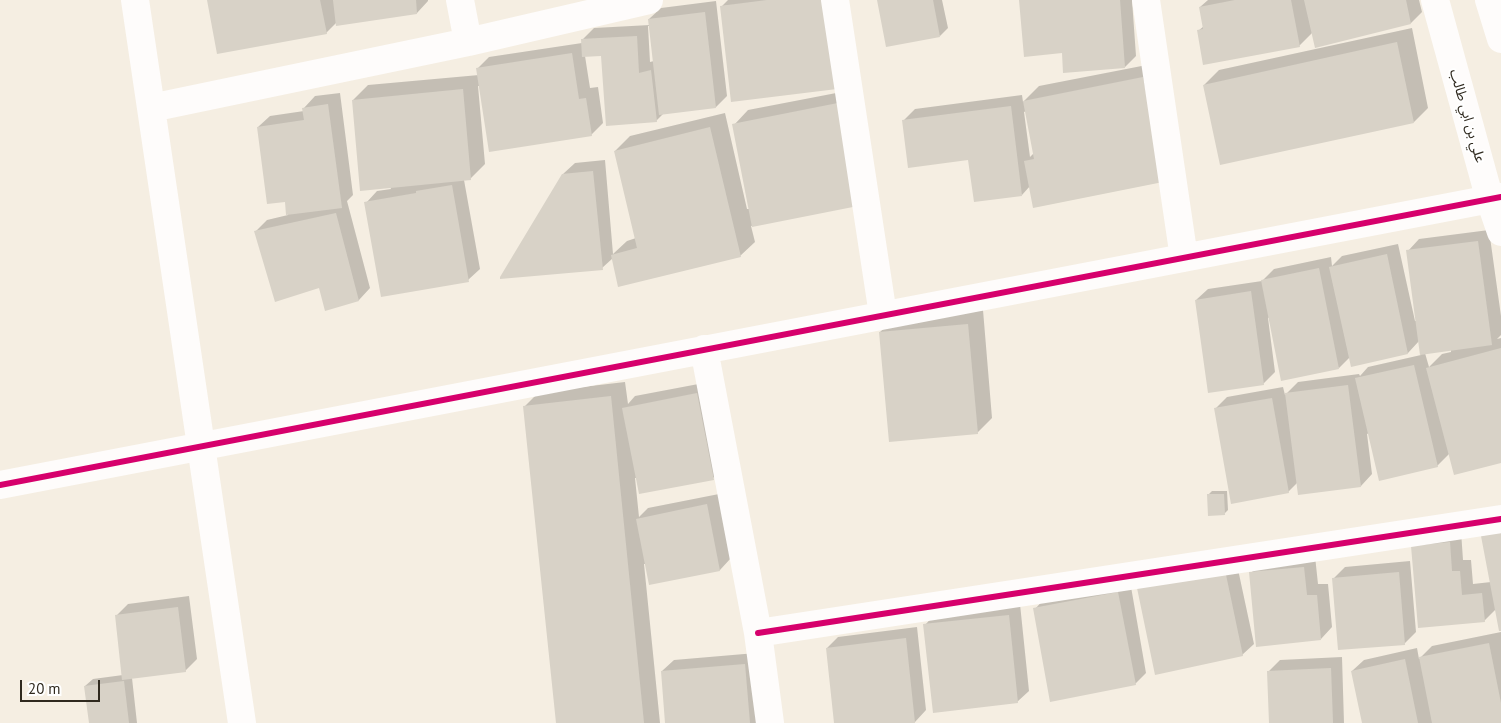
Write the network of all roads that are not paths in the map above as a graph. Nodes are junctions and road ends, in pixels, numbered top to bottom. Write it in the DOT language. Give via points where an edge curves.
graph roads {
  1 [pos="135,0"];
  2 [pos="460,0"];
  3 [pos="649,0"];
  4 [pos="835,0"];
  5 [pos="1146,0"];
  6 [pos="1434,0"];
  7 [pos="1489,0"];
  8 [pos="1501,39"];
  9 [pos="468,42"];
  10 [pos="151,108"];
  11 [pos="1496,198"];
  12 [pos="1501,232"];
  13 [pos="1184,258"];
  14 [pos="883,315"];
  15 [pos="704,349"];
  16 [pos="201,446"];
  17 [pos="0,485"];
  18 [pos="1501,519"];
  19 [pos="758,633"];
  20 [pos="242,723"];
  21 [pos="770,723"];
  1 -- 10 [label="street"];
  2 -- 9 [label="street"];
  3 -- 9 [label="street"];
  4 -- 14 [label="street"];
  5 -- 13 [label="street"];
  6 -- 11 [label="street, علي بن ابي طالب"];
  7 -- 8 [label="street"];
  9 -- 10 [label="street"];
  10 -- 16 [label="street"];
  11 -- 12 [label="street, علي بن ابي طالب"];
  11 -- 13 [label="street"];
  13 -- 14 [label="street"];
  14 -- 15 [label="street"];
  15 -- 16 [label="street"];
  15 -- 19 [label="street"];
  16 -- 17 [label="street"];
  16 -- 20 [label="street"];
  18 -- 19 [label="street"];
  19 -- 21 [label="street"];
}
